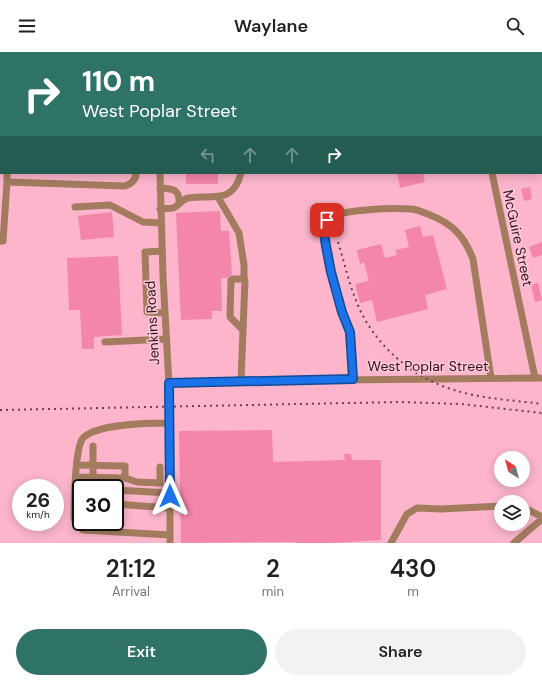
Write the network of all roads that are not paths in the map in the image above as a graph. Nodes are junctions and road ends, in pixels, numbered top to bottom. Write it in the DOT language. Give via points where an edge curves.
graph roads {
  1 [pos="7,174"];
  2 [pos="136,174"];
  3 [pos="160,174"];
  4 [pos="241,174"];
  5 [pos="492,174"];
  6 [pos="7,182"];
  7 [pos="160,188"];
  8 [pos="218,198"];
  9 [pos="179,204"];
  10 [pos="74,207"];
  11 [pos="160,208"];
  12 [pos="161,222"];
  13 [pos="0,241"];
  14 [pos="162,251"];
  15 [pos="244,279"];
  16 [pos="164,313"];
  17 [pos="243,330"];
  18 [pos="166,339"];
  19 [pos="105,342"];
  20 [pos="491,378"];
  21 [pos="538,378"];
  22 [pos="353,379"];
  23 [pos="241,381"];
  24 [pos="169,383"];
  25 [pos="170,423"];
  26 [pos="93,446"];
  27 [pos="77,465"];
  28 [pos="93,465"];
  29 [pos="160,467"];
  30 [pos="76,477"];
  31 [pos="93,477"];
  32 [pos="124,478"];
  33 [pos="124,490"];
  34 [pos="170,493"];
  35 [pos="124,505"];
  36 [pos="494,506"];
  37 [pos="170,508"];
  38 [pos="530,511"];
  39 [pos="542,518"];
  40 [pos="100,531"];
  41 [pos="170,535"];
  42 [pos="170,543"];
  43 [pos="390,543"];
  44 [pos="514,543"];
  1 -- 6 [label="street"];
  2 -- 6 [label="street" via="132,184 125,186"];
  3 -- 7 [label="street, Jenkins Road"];
  4 -- 8 [label="street" via="233,189"];
  5 -- 21 [label="street, McGuire Street"];
  6 -- 13 [label="street" via="3,241"];
  7 -- 9 [label="street" via="169,188 177,192"];
  7 -- 11 [label="street, Jenkins Road"];
  8 -- 9 [label="street" via="187,198"];
  8 -- 15 [label="street" via="239,233"];
  9 -- 11 [label="street" via="173,208"];
  10 -- 12 [label="street" via="110,205 143,222"];
  11 -- 12 [label="street, Jenkins Road"];
  12 -- 14 [label="street, Jenkins Road"];
  14 -- 16 [label="street, Jenkins Road"];
  14 -- 16 [label="street" via="145,252 148,312"];
  15 -- 17 [label="street"];
  15 -- 17 [label="street" via="231,280 230,317"];
  16 -- 18 [label="street, Jenkins Road"];
  17 -- 23 [label="street"];
  18 -- 19 [label="street"];
  18 -- 24 [label="street, Jenkins Road"];
  20 -- 21 [label="street, West Poplar Street"];
  20 -- 22 [label="street, West Poplar Street"];
  20 -- 22 [label="street" via="473,259 468,246 453,228 439,219 415,209 397,208 340,213 327,220 325,226 331,272 350,332"];
  22 -- 23 [label="street, West Poplar Street"];
  23 -- 24 [label="street, West Poplar Street"];
  24 -- 25 [label="street, Jenkins Road"];
  25 -- 27 [label="street" via="137,424 91,432 82,439"];
  25 -- 34 [label="street, Jenkins Road"];
  26 -- 28 [label="street"];
  27 -- 28 [label="street"];
  27 -- 30 [label="street"];
  28 -- 31 [label="street"];
  28 -- 32 [label="street" via="125,466"];
  29 -- 32 [label="street" via="160,483 137,482"];
  30 -- 31 [label="street"];
  31 -- 32 [label="street"];
  33 -- 34 [label="street"];
  34 -- 37 [label="street, Jenkins Road"];
  35 -- 37 [label="street"];
  36 -- 43 [label="street" via="417,508 407,514"];
  37 -- 41 [label="street, Jenkins Road"];
  38 -- 39 [label="street"];
  39 -- 44 [label="street"];
  40 -- 41 [label="street"];
  41 -- 42 [label="street, Jenkins Road"];
}
